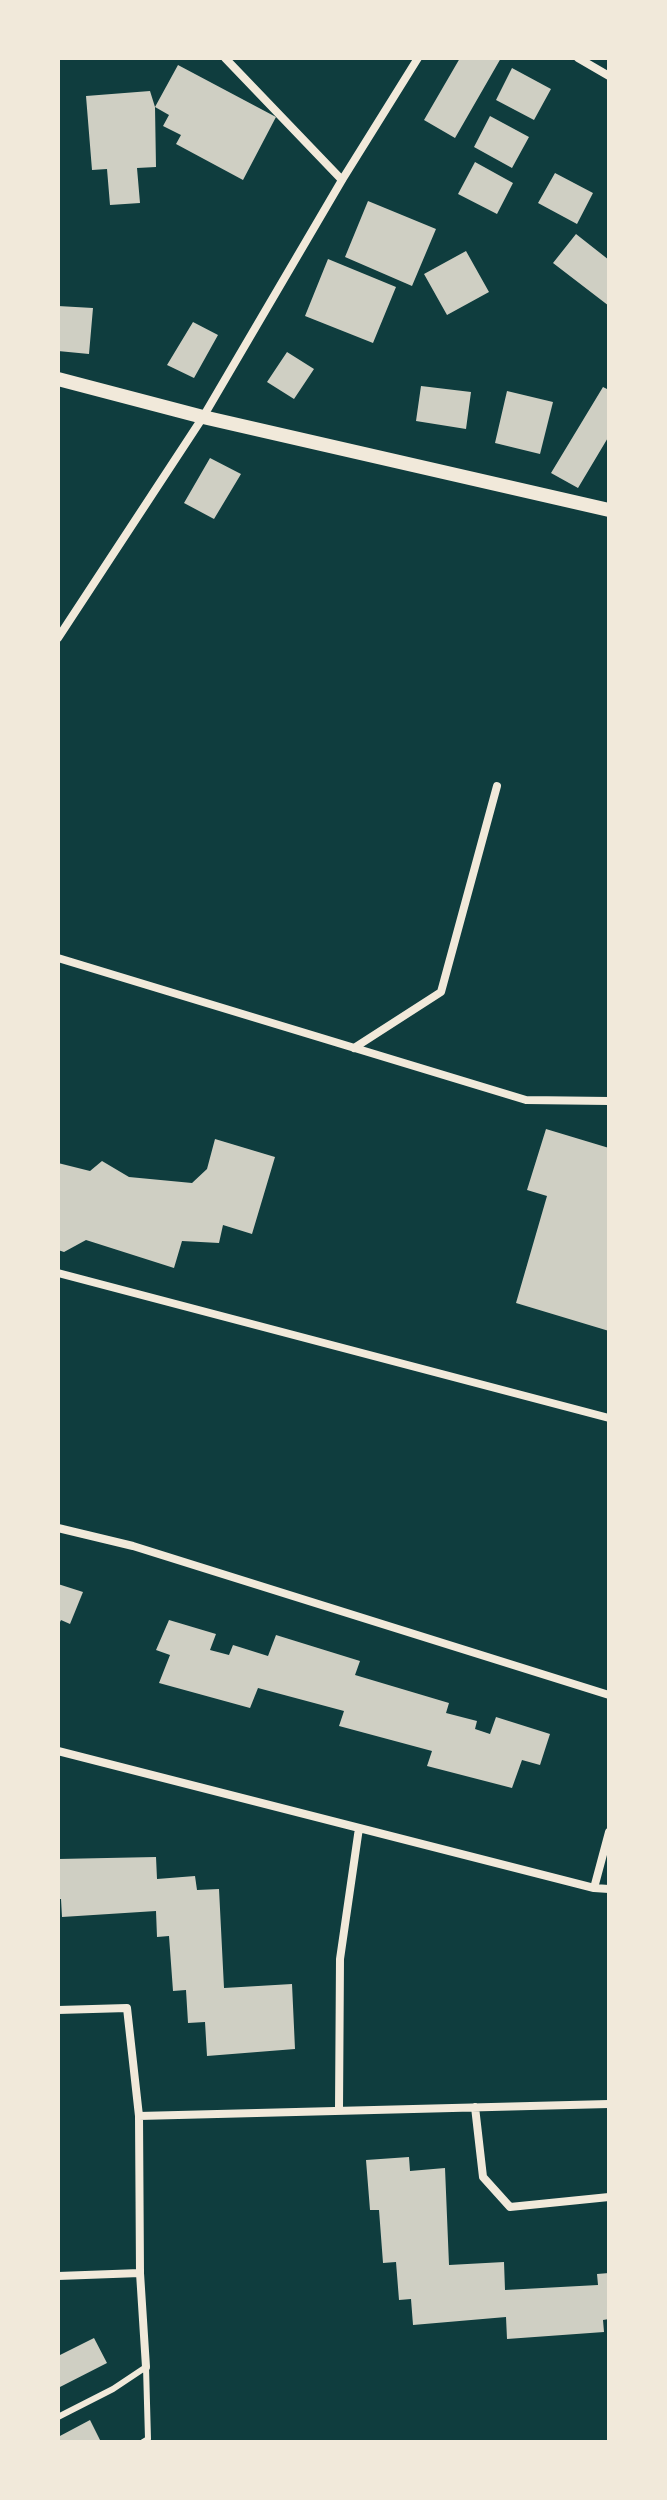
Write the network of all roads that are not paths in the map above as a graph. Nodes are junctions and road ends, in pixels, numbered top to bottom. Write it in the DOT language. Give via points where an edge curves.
graph roads {
  1 [pos="225,58"];
  2 [pos="418,58"];
  3 [pos="578,58"];
  4 [pos="609,76"];
  5 [pos="342,180"];
  6 [pos="58,379"];
  7 [pos="203,417"];
  8 [pos="609,510"];
  9 [pos="58,638"];
  10 [pos="497,786"];
  11 [pos="58,958"];
  12 [pos="354,1048"];
  13 [pos="609,1101"];
  14 [pos="58,1273"];
  15 [pos="609,1418"];
  16 [pos="58,1528"];
  17 [pos="609,1695"];
  18 [pos="58,1751"];
  19 [pos="359,1828"];
  20 [pos="609,1832"];
  21 [pos="594,1888"];
  22 [pos="609,1889"];
  23 [pos="58,2010"];
  24 [pos="609,2104"];
  25 [pos="475,2107"];
  26 [pos="339,2109"];
  27 [pos="139,2116"];
  28 [pos="609,2197"];
  29 [pos="140,2273"];
  30 [pos="58,2276"];
  31 [pos="146,2367"];
  32 [pos="58,2417"];
  33 [pos="143,2442"];
  1 -- 5 [label="street"];
  2 -- 5 [label="street"];
  3 -- 4 [label="street"];
  5 -- 7 [label="street"];
  6 -- 7 [label="street"];
  7 -- 8 [label="street"];
  7 -- 9 [label="street"];
  10 -- 12 [label="street" via="441,992"];
  11 -- 12 [label="street"];
  12 -- 13 [label="street" via="526,1100"];
  14 -- 15 [label="street"];
  16 -- 17 [label="street" via="133,1546"];
  18 -- 19 [label="street"];
  19 -- 21 [label="street"];
  19 -- 26 [label="street" via="340,1959"];
  20 -- 21 [label="street"];
  21 -- 22 [label="street"];
  23 -- 27 [label="street" via="127,2008"];
  24 -- 25 [label="street"];
  25 -- 26 [label="street"];
  25 -- 28 [label="street" via="483,2177 510,2207"];
  26 -- 27 [label="street"];
  27 -- 29 [label="street"];
  29 -- 30 [label="street"];
  29 -- 31 [label="street"];
  31 -- 32 [label="lane"];
  31 -- 33 [label="lane" via="148,2439"];
}
